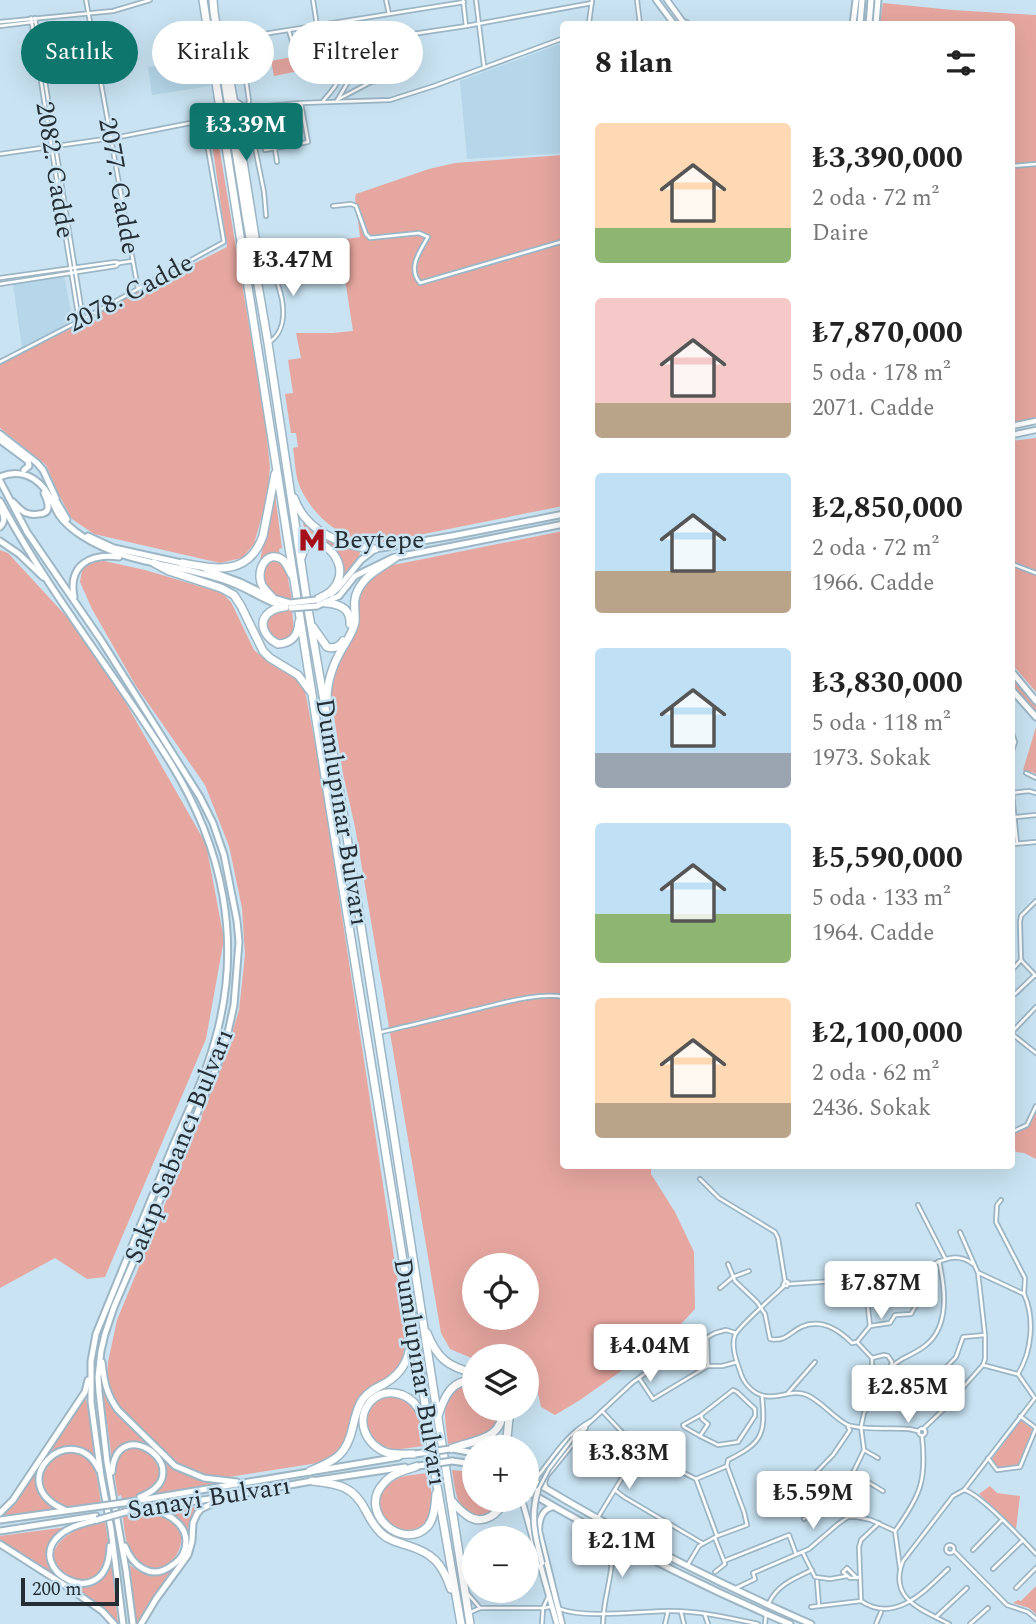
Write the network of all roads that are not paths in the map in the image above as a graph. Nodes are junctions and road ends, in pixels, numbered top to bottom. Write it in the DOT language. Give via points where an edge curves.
graph roads {
  1 [pos="86,0"];
  2 [pos="150,0"];
  3 [pos="203,0"];
  4 [pos="313,0"];
  5 [pos="386,0"];
  6 [pos="476,0"];
  7 [pos="637,0"];
  8 [pos="656,0"];
  9 [pos="667,0"];
  10 [pos="856,0"];
  11 [pos="862,0"];
  12 [pos="871,0"];
  13 [pos="878,0"];
  14 [pos="213,1"];
  15 [pos="463,1"];
  16 [pos="592,1"];
  17 [pos="88,13"];
  18 [pos="389,14"];
  19 [pos="34,20"];
  20 [pos="218,21"];
  21 [pos="316,21"];
  22 [pos="347,21"];
  23 [pos="589,21"];
  24 [pos="640,21"];
  25 [pos="672,21"];
  26 [pos="683,21"];
  27 [pos="853,21"];
  28 [pos="860,21"];
  29 [pos="869,21"];
  30 [pos="876,21"];
  31 [pos="479,23"];
  32 [pos="0,24"];
  33 [pos="466,26"];
  34 [pos="423,32"];
  35 [pos="560,39"];
  36 [pos="484,66"];
  37 [pos="231,84"];
  38 [pos="247,84"];
  39 [pos="337,84"];
  40 [pos="347,84"];
  41 [pos="367,84"];
  42 [pos="353,92"];
  43 [pos="233,98"];
  44 [pos="338,99"];
  45 [pos="356,100"];
  46 [pos="334,101"];
  47 [pos="321,102"];
  48 [pos="301,103"];
  49 [pos="247,108"];
  50 [pos="236,114"];
  51 [pos="221,117"];
  52 [pos="203,120"];
  53 [pos="272,130"];
  54 [pos="111,138"];
  55 [pos="53,147"];
  56 [pos="275,148"];
  57 [pos="265,150"];
  58 [pos="0,154"];
  59 [pos="277,162"];
  60 [pos="1036,164"];
  61 [pos="1015,166"];
  62 [pos="334,205"];
  63 [pos="266,216"];
  64 [pos="560,242"];
  65 [pos="257,253"];
  66 [pos="133,261"];
  67 [pos="73,270"];
  68 [pos="0,278"];
  69 [pos="0,284"];
  70 [pos="138,289"];
  71 [pos="83,319"];
  72 [pos="79,321"];
  73 [pos="268,343"];
  74 [pos="0,362"];
  75 [pos="1036,421"];
  76 [pos="1015,425"];
  77 [pos="1036,430"];
  78 [pos="0,434"];
  79 [pos="1015,434"];
  80 [pos="0,440"];
  81 [pos="276,463"];
  82 [pos="24,470"];
  83 [pos="1,479"];
  84 [pos="288,479"];
  85 [pos="37,481"];
  86 [pos="6,494"];
  87 [pos="0,500"];
  88 [pos="58,505"];
  89 [pos="0,506"];
  90 [pos="560,515"];
  91 [pos="560,525"];
  92 [pos="0,527"];
  93 [pos="0,541"];
  94 [pos="376,549"];
  95 [pos="367,555"];
  96 [pos="395,558"];
  97 [pos="136,559"];
  98 [pos="301,559"];
  99 [pos="153,563"];
  100 [pos="182,563"];
  101 [pos="379,564"];
  102 [pos="1036,564"];
  103 [pos="1015,565"];
  104 [pos="1035,573"];
  105 [pos="295,581"];
  106 [pos="50,585"];
  107 [pos="273,598"];
  108 [pos="76,603"];
  109 [pos="316,603"];
  110 [pos="326,603"];
  111 [pos="289,606"];
  112 [pos="300,614"];
  113 [pos="310,623"];
  114 [pos="1015,676"];
  115 [pos="1015,693"];
  116 [pos="312,694"];
  117 [pos="1036,701"];
  118 [pos="1036,717"];
  119 [pos="327,718"];
  120 [pos="1026,773"];
  121 [pos="1036,778"];
  122 [pos="1015,793"];
  123 [pos="1036,793"];
  124 [pos="1036,815"];
  125 [pos="1015,817"];
  126 [pos="1036,842"];
  127 [pos="1017,843"];
  128 [pos="1036,901"];
  129 [pos="1021,960"];
  130 [pos="1015,967"];
  131 [pos="1036,976"];
  132 [pos="1015,994"];
  133 [pos="560,996"];
  134 [pos="1036,1007"];
  135 [pos="1032,1012"];
  136 [pos="1036,1016"];
  137 [pos="1015,1030"];
  138 [pos="378,1033"];
  139 [pos="1015,1036"];
  140 [pos="1036,1053"];
  141 [pos="1036,1106"];
  142 [pos="1015,1131"];
  143 [pos="700,1179"];
  144 [pos="1001,1199"];
  145 [pos="918,1205"];
  146 [pos="960,1232"];
  147 [pos="945,1258"];
  148 [pos="939,1261"];
  149 [pos="728,1264"];
  150 [pos="975,1267"];
  151 [pos="749,1271"];
  152 [pos="978,1273"];
  153 [pos="733,1277"];
  154 [pos="865,1280"];
  155 [pos="786,1285"];
  156 [pos="720,1288"];
  157 [pos="1024,1293"];
  158 [pos="920,1299"];
  159 [pos="760,1309"];
  160 [pos="422,1319"];
  161 [pos="413,1322"];
  162 [pos="870,1326"];
  163 [pos="736,1333"];
  164 [pos="985,1335"];
  165 [pos="707,1337"];
  166 [pos="855,1342"];
  167 [pos="101,1351"];
  168 [pos="872,1358"];
  169 [pos="737,1362"];
  170 [pos="815,1362"];
  171 [pos="891,1365"];
  172 [pos="983,1365"];
  173 [pos="708,1366"];
  174 [pos="462,1369"];
  175 [pos="90,1370"];
  176 [pos="908,1371"];
  177 [pos="1018,1374"];
  178 [pos="855,1377"];
  179 [pos="639,1378"];
  180 [pos="462,1382"];
  181 [pos="936,1383"];
  182 [pos="787,1394"];
  183 [pos="762,1395"];
  184 [pos="953,1398"];
  185 [pos="1036,1399"];
  186 [pos="602,1411"];
  187 [pos="701,1415"];
  188 [pos="1020,1416"];
  189 [pos="437,1417"];
  190 [pos="595,1417"];
  191 [pos="501,1421"];
  192 [pos="848,1426"];
  193 [pos="861,1427"];
  194 [pos="1036,1428"];
  195 [pos="923,1429"];
  196 [pos="918,1431"];
  197 [pos="429,1433"];
  198 [pos="700,1436"];
  199 [pos="922,1436"];
  200 [pos="450,1449"];
  201 [pos="639,1450"];
  202 [pos="864,1450"];
  203 [pos="462,1451"];
  204 [pos="415,1454"];
  205 [pos="878,1458"];
  206 [pos="988,1458"];
  207 [pos="462,1462"];
  208 [pos="418,1466"];
  209 [pos="727,1466"];
  210 [pos="310,1471"];
  211 [pos="853,1473"];
  212 [pos="539,1475"];
  213 [pos="101,1476"];
  214 [pos="696,1479"];
  215 [pos="312,1481"];
  216 [pos="111,1482"];
  217 [pos="247,1483"];
  218 [pos="539,1484"];
  219 [pos="437,1486"];
  220 [pos="539,1488"];
  221 [pos="547,1489"];
  222 [pos="615,1490"];
  223 [pos="964,1490"];
  224 [pos="798,1491"];
  225 [pos="883,1491"];
  226 [pos="229,1496"];
  227 [pos="539,1498"];
  228 [pos="450,1499"];
  229 [pos="126,1502"];
  230 [pos="553,1506"];
  231 [pos="139,1509"];
  232 [pos="65,1510"];
  233 [pos="462,1510"];
  234 [pos="464,1512"];
  235 [pos="497,1512"];
  236 [pos="526,1512"];
  237 [pos="533,1512"];
  238 [pos="0,1513"];
  239 [pos="97,1518"];
  240 [pos="597,1519"];
  241 [pos="804,1519"];
  242 [pos="0,1520"];
  243 [pos="1002,1520"];
  244 [pos="879,1523"];
  245 [pos="111,1529"];
  246 [pos="0,1531"];
  247 [pos="894,1531"];
  248 [pos="120,1534"];
  249 [pos="610,1536"];
  250 [pos="716,1537"];
  251 [pos="1023,1540"];
  252 [pos="0,1544"];
  253 [pos="703,1544"];
  254 [pos="973,1550"];
  255 [pos="954,1551"];
  256 [pos="803,1552"];
  257 [pos="796,1554"];
  258 [pos="1036,1554"];
  259 [pos="724,1561"];
  260 [pos="687,1566"];
  261 [pos="1036,1568"];
  262 [pos="544,1569"];
  263 [pos="900,1569"];
  264 [pos="948,1569"];
  265 [pos="993,1569"];
  266 [pos="812,1570"];
  267 [pos="462,1572"];
  268 [pos="715,1572"];
  269 [pos="847,1576"];
  270 [pos="858,1577"];
  271 [pos="816,1579"];
  272 [pos="967,1588"];
  273 [pos="1016,1588"];
  274 [pos="733,1589"];
  275 [pos="549,1596"];
  276 [pos="862,1601"];
  277 [pos="467,1603"];
  278 [pos="476,1603"];
  279 [pos="912,1603"];
  280 [pos="768,1605"];
  281 [pos="819,1606"];
  282 [pos="555,1607"];
  283 [pos="811,1607"];
  284 [pos="480,1608"];
  285 [pos="543,1608"];
  286 [pos="988,1608"];
  287 [pos="458,1609"];
  288 [pos="668,1611"];
  289 [pos="568,1612"];
  290 [pos="681,1612"];
  291 [pos="881,1612"];
  292 [pos="604,1613"];
  293 [pos="557,1614"];
  294 [pos="469,1615"];
  295 [pos="705,1615"];
  296 [pos="769,1615"];
  297 [pos="936,1617"];
  298 [pos="1036,1619"];
  299 [pos="737,1622"];
  300 [pos="114,1624"];
  301 [pos="123,1624"];
  302 [pos="133,1624"];
  303 [pos="141,1624"];
  304 [pos="461,1624"];
  305 [pos="470,1624"];
  306 [pos="542,1624"];
  307 [pos="557,1624"];
  308 [pos="562,1624"];
  309 [pos="603,1624"];
  310 [pos="665,1624"];
  311 [pos="684,1624"];
  312 [pos="708,1624"];
  313 [pos="758,1624"];
  314 [pos="766,1624"];
  315 [pos="790,1624"];
  316 [pos="811,1624"];
  317 [pos="876,1624"];
  318 [pos="949,1624"];
  319 [pos="970,1624"];
  1 -- 17 [label="street, 2077. Cadde"];
  2 -- 17 [label="street"];
  3 -- 51 [label="highway, Dumlupınar Bulvarı"];
  4 -- 21 [label="street"];
  5 -- 18 [label="street"];
  6 -- 31 [label="street"];
  7 -- 24 [label="street"];
  8 -- 25 [label="main road"];
  9 -- 26 [label="main road"];
  10 -- 27 [label="main road"];
  11 -- 28 [label="main road"];
  12 -- 29 [label="main road"];
  13 -- 30 [label="main road"];
  14 -- 20 [label="highway"];
  14 -- 73 [label="highway, Dumlupınar Bulvarı"];
  15 -- 18 [label="street"];
  15 -- 33 [label="street"];
  16 -- 23 [label="street"];
  16 -- 31 [label="street"];
  17 -- 19 [label="street"];
  17 -- 54 [label="street, 2077. Cadde"];
  18 -- 22 [label="street"];
  19 -- 32 [label="street"];
  19 -- 55 [label="street, 2082. Cadde"];
  31 -- 33 [label="street"];
  31 -- 36 [label="street"];
  33 -- 34 [label="street"];
  35 -- 36 [label="street"];
  36 -- 45 [label="street" via="390,100"];
  37 -- 43 [label="highway"];
  38 -- 49 [label="street"];
  39 -- 47 [label="street"];
  40 -- 44 [label="street"];
  41 -- 42 [label="street"];
  42 -- 44 [label="street"];
  42 -- 45 [label="street"];
  43 -- 49 [label="street"];
  43 -- 50 [label="highway"];
  44 -- 46 [label="street"];
  45 -- 46 [label="street"];
  46 -- 47 [label="street"];
  47 -- 48 [label="street"];
  48 -- 49 [label="street"];
  48 -- 56 [label="street" via="308,142"];
  49 -- 50 [label="street"];
  49 -- 63 [label="street"];
  50 -- 65 [label="highway"];
  51 -- 52 [label="street"];
  51 -- 81 [label="highway, Dumlupınar Bulvarı"];
  52 -- 54 [label="street"];
  52 -- 70 [label="street, 2078. Cadde" via="224,242"];
  53 -- 56 [label="street"];
  54 -- 55 [label="street"];
  54 -- 66 [label="street, 2077. Cadde"];
  55 -- 58 [label="street"];
  55 -- 67 [label="street, 2082. Cadde"];
  56 -- 57 [label="street"];
  56 -- 59 [label="street"];
  60 -- 61 [label="street"];
  62 -- 64 [label="street" via="356,206 368,237 414,233 428,237 414,265 420,283"];
  65 -- 73 [label="highway"];
  65 -- 73 [label="street" via="272,270 281,292 282,323"];
  66 -- 67 [label="street"];
  66 -- 70 [label="street, 2077. Cadde"];
  67 -- 68 [label="street"];
  67 -- 69 [label="street"];
  67 -- 71 [label="street, 2082. Cadde"];
  67 -- 72 [label="street, 2082. Cadde"];
  70 -- 71 [label="street, 2078. Cadde"];
  71 -- 72 [label="street, 2078. Cadde"];
  72 -- 74 [label="street, 2078. Cadde"];
  73 -- 84 [label="highway, Dumlupınar Bulvarı"];
  75 -- 76 [label="main road"];
  77 -- 79 [label="main road"];
  78 -- 88 [label="main road" via="43,470"];
  80 -- 82 [label="main road" via="28,461"];
  81 -- 100 [label="highway" via="260,544 249,559 221,568"];
  81 -- 105 [label="highway, Dumlupınar Bulvarı"];
  82 -- 83 [label="main road"];
  82 -- 88 [label="main road" via="44,483"];
  83 -- 85 [label="main road" via="20,473"];
  83 -- 86 [label="main road, Sakıp Sabancı Bulvarı"];
  84 -- 94 [label="highway" via="299,510 317,529 345,544"];
  84 -- 98 [label="highway, Dumlupınar Bulvarı"];
  85 -- 86 [label="main road" via="48,502 45,513 23,512"];
  85 -- 97 [label="main road" via="72,529 106,550"];
  86 -- 108 [label="main road, Sakıp Sabancı Bulvarı"];
  87 -- 106 [label="main road, Sakıp Sabancı Bulvarı"];
  88 -- 100 [label="main road" via="70,523 99,542"];
  89 -- 92 [label="main road" via="4,517"];
  90 -- 94 [label="main road"];
  91 -- 96 [label="main road"];
  93 -- 106 [label="main road"];
  94 -- 95 [label="main road"];
  94 -- 101 [label="main road" via="381,554"];
  95 -- 101 [label="main road"];
  95 -- 109 [label="main road" via="335,591"];
  96 -- 101 [label="main road"];
  96 -- 119 [label="highway" via="368,576 357,591 352,633 328,679"];
  97 -- 99 [label="main road"];
  97 -- 108 [label="main road" via="100,556 86,561 74,581"];
  98 -- 109 [label="highway" via="305,547 315,542 337,557 337,584"];
  98 -- 113 [label="highway, Dumlupınar Bulvarı"];
  99 -- 111 [label="main road" via="221,579"];
  99 -- 116 [label="highway" via="234,595 263,651 298,675"];
  100 -- 107 [label="main road" via="224,575"];
  101 -- 110 [label="main road" via="355,576 343,593"];
  102 -- 104 [label="street"];
  103 -- 104 [label="street"];
  105 -- 107 [label="highway" via="283,560 267,559 260,568 261,584"];
  105 -- 112 [label="highway, Dumlupınar Bulvarı"];
  106 -- 175 [label="main road, Sakıp Sabancı Bulvarı" via="171,762 194,805 214,854 229,944 223,1006 210,1058 96,1334"];
  107 -- 111 [label="main road"];
  108 -- 167 [label="main road, Sakıp Sabancı Bulvarı" via="183,768 213,823 232,887 239,942 234,1005 220,1058 114,1307"];
  109 -- 110 [label="main road"];
  109 -- 111 [label="main road, bridge"];
  110 -- 113 [label="highway" via="345,607 350,616 342,644 327,647"];
  111 -- 112 [label="highway" via="268,613 263,628 267,637 284,644 292,641"];
  112 -- 116 [label="highway, Dumlupınar Bulvarı"];
  113 -- 119 [label="highway, Dumlupınar Bulvarı"];
  114 -- 117 [label="main road"];
  115 -- 118 [label="main road"];
  116 -- 161 [label="highway, Dumlupınar Bulvarı"];
  119 -- 138 [label="highway, Dumlupınar Bulvarı"];
  120 -- 121 [label="street"];
  122 -- 123 [label="street"];
  124 -- 125 [label="street"];
  125 -- 127 [label="street"];
  126 -- 127 [label="street"];
  128 -- 129 [label="street" via="1021,916"];
  129 -- 130 [label="street"];
  129 -- 131 [label="street"];
  131 -- 132 [label="street"];
  133 -- 138 [label="street"];
  134 -- 135 [label="street"];
  135 -- 136 [label="street"];
  135 -- 137 [label="street"];
  138 -- 160 [label="highway, Dumlupınar Bulvarı"];
  139 -- 140 [label="street"];
  141 -- 142 [label="street" via="1027,1125"];
  143 -- 155 [label="street" via="719,1198 775,1232"];
  144 -- 157 [label="street" via="996,1222 1023,1274"];
  145 -- 147 [label="street"];
  146 -- 150 [label="street"];
  147 -- 148 [label="street"];
  147 -- 150 [label="street" via="965,1259"];
  148 -- 154 [label="street" via="913,1273"];
  148 -- 171 [label="street" via="945,1307 939,1325 926,1346"];
  149 -- 153 [label="street"];
  150 -- 152 [label="street"];
  151 -- 153 [label="street"];
  152 -- 157 [label="street"];
  152 -- 164 [label="street"];
  153 -- 156 [label="street"];
  153 -- 159 [label="street"];
  154 -- 155 [label="street"];
  154 -- 162 [label="street"];
  155 -- 159 [label="street"];
  157 -- 177 [label="street" via="1030,1337"];
  158 -- 162 [label="street" via="911,1314 895,1315 890,1323"];
  159 -- 163 [label="street"];
  159 -- 166 [label="street" via="770,1339 785,1339 800,1327 824,1325"];
  160 -- 174 [label="highway" via="438,1354"];
  160 -- 189 [label="highway, Dumlupınar Bulvarı"];
  161 -- 197 [label="highway, Dumlupınar Bulvarı"];
  161 -- 210 [label="highway" via="409,1357 403,1367 362,1401 342,1454"];
  162 -- 166 [label="street"];
  163 -- 165 [label="street" via="726,1330"];
  163 -- 169 [label="street"];
  164 -- 172 [label="street"];
  164 -- 181 [label="street" via="962,1337 956,1357"];
  165 -- 173 [label="street"];
  165 -- 179 [label="street"];
  166 -- 168 [label="street"];
  167 -- 216 [label="main road, Sakıp Sabancı Bulvarı" via="99,1392"];
  167 -- 217 [label="main road" via="111,1401 164,1457 195,1476"];
  168 -- 171 [label="street" via="888,1356"];
  168 -- 171 [label="street" via="878,1373"];
  169 -- 173 [label="street"];
  169 -- 183 [label="street" via="742,1378"];
  170 -- 182 [label="street"];
  172 -- 177 [label="street"];
  172 -- 184 [label="street"];
  173 -- 179 [label="street" via="653,1399"];
  175 -- 213 [label="main road, Sakıp Sabancı Bulvarı"];
  175 -- 238 [label="main road" via="85,1392"];
  176 -- 181 [label="street" via="918,1387"];
  177 -- 185 [label="street"];
  178 -- 193 [label="street" via="872,1395"];
  179 -- 186 [label="street"];
  180 -- 189 [label="highway" via="450,1390"];
  181 -- 184 [label="street"];
  182 -- 183 [label="street"];
  182 -- 192 [label="street" via="797,1392 815,1399"];
  183 -- 209 [label="street" via="760,1436 751,1448 728,1460"];
  184 -- 195 [label="street"];
  185 -- 188 [label="street"];
  186 -- 190 [label="street"];
  186 -- 201 [label="street"];
  187 -- 198 [label="street" via="708,1424"];
  187 -- 198 [label="street" via="683,1425"];
  187 -- 198 [label="street" via="733,1390 756,1412 738,1442 718,1445"];
  188 -- 194 [label="street"];
  188 -- 206 [label="street"];
  189 -- 228 [label="highway, Dumlupınar Bulvarı"];
  190 -- 212 [label="street" via="560,1446"];
  190 -- 220 [label="street, bridge" via="573,1438"];
  190 -- 221 [label="street" via="548,1476"];
  191 -- 200 [label="highway" via="494,1433"];
  192 -- 193 [label="street"];
  192 -- 224 [label="street" via="850,1430 833,1455"];
  193 -- 196 [label="street"];
  193 -- 202 [label="street"];
  194 -- 206 [label="street" via="1020,1467 997,1470"];
  195 -- 196 [label="street"];
  195 -- 199 [label="street"];
  196 -- 199 [label="street"];
  197 -- 204 [label="highway" via="419,1408 405,1395 384,1394 371,1401 363,1422 372,1444 390,1453"];
  197 -- 219 [label="highway, Dumlupınar Bulvarı"];
  199 -- 247 [label="street" via="924,1476"];
  200 -- 203 [label="main road, Sanayi Bulvarı"];
  200 -- 204 [label="main road, Sanayi Bulvarı, bridge"];
  201 -- 214 [label="street"];
  201 -- 222 [label="street"];
  202 -- 205 [label="street"];
  202 -- 211 [label="street"];
  204 -- 210 [label="main road, Sanayi Bulvarı"];
  206 -- 223 [label="street"];
  207 -- 208 [label="main road, Sanayi Bulvarı, bridge"];
  208 -- 215 [label="main road, Sanayi Bulvarı"];
  208 -- 219 [label="highway" via="395,1475 379,1489 376,1509 386,1526 405,1534 428,1526"];
  209 -- 214 [label="street"];
  209 -- 250 [label="street" via="747,1525"];
  210 -- 217 [label="main road, Sanayi Bulvarı"];
  211 -- 225 [label="street"];
  211 -- 241 [label="street"];
  213 -- 232 [label="main road" via="92,1459 80,1451 63,1450 50,1456 40,1468 38,1483 48,1501"];
  213 -- 245 [label="main road, Sakıp Sabancı Bulvarı"];
  214 -- 250 [label="street"];
  215 -- 226 [label="main road, Sanayi Bulvarı"];
  215 -- 287 [label="highway" via="351,1491 383,1535 440,1563"];
  216 -- 229 [label="main road" via="116,1454 124,1448 139,1445 154,1452 161,1464 161,1481 152,1492"];
  216 -- 248 [label="main road, Sakıp Sabancı Bulvarı"];
  217 -- 229 [label="main road, Sanayi Bulvarı"];
  218 -- 221 [label="main road"];
  219 -- 287 [label="highway, Dumlupınar Bulvarı"];
  221 -- 240 [label="main road"];
  222 -- 240 [label="street"];
  222 -- 253 [label="street"];
  223 -- 243 [label="street"];
  223 -- 263 [label="street" via="953,1496"];
  226 -- 231 [label="main road, Sanayi Bulvarı"];
  226 -- 303 [label="main road" via="197,1514 188,1555"];
  227 -- 230 [label="main road"];
  228 -- 233 [label="highway"];
  228 -- 267 [label="highway, Dumlupınar Bulvarı"];
  229 -- 232 [label="main road, Sanayi Bulvarı, bridge"];
  230 -- 249 [label="main road"];
  230 -- 262 [label="main road" via="545,1510 539,1523"];
  231 -- 239 [label="main road, Sanayi Bulvarı, bridge"];
  231 -- 248 [label="main road" via="165,1513 180,1526 185,1546 179,1560 166,1570 144,1570 131,1559"];
  232 -- 242 [label="main road, Sanayi Bulvarı"];
  234 -- 235 [label="highway" via="482,1519"];
  236 -- 262 [label="main road"];
  237 -- 262 [label="main road, bridge"];
  239 -- 245 [label="main road" via="55,1540 51,1562 67,1580 86,1583 104,1572"];
  239 -- 246 [label="main road, Sanayi Bulvarı"];
  240 -- 260 [label="main road"];
  243 -- 251 [label="street"];
  243 -- 254 [label="street"];
  244 -- 247 [label="street"];
  244 -- 256 [label="street" via="848,1517"];
  244 -- 270 [label="street" via="859,1544"];
  245 -- 301 [label="main road"];
  247 -- 263 [label="street"];
  248 -- 302 [label="main road, Sakıp Sabancı Bulvarı"];
  249 -- 292 [label="street" via="613,1566"];
  249 -- 296 [label="main road"];
  250 -- 253 [label="street"];
  250 -- 259 [label="street"];
  251 -- 258 [label="street"];
  251 -- 265 [label="street"];
  252 -- 300 [label="main road" via="102,1611"];
  253 -- 260 [label="street"];
  255 -- 298 [label="street" via="1007,1605"];
  256 -- 257 [label="street"];
  256 -- 266 [label="street"];
  257 -- 259 [label="street" via="789,1535"];
  257 -- 274 [label="street" via="753,1573 755,1579"];
  259 -- 268 [label="street"];
  260 -- 274 [label="main road"];
  261 -- 273 [label="street"];
  262 -- 275 [label="main road"];
  262 -- 282 [label="main road"];
  263 -- 279 [label="street" via="900,1589"];
  264 -- 279 [label="street"];
  266 -- 271 [label="street"];
  266 -- 280 [label="street" via="783,1585"];
  269 -- 270 [label="street"];
  269 -- 270 [label="street" via="843,1572 847,1568"];
  269 -- 271 [label="street"];
  270 -- 276 [label="street"];
  271 -- 281 [label="street"];
  272 -- 297 [label="street"];
  274 -- 280 [label="main road"];
  275 -- 282 [label="main road"];
  275 -- 285 [label="street"];
  276 -- 281 [label="street"];
  276 -- 291 [label="street"];
  277 -- 294 [label="highway, Dumlupınar Bulvarı"];
  278 -- 284 [label="street"];
  279 -- 291 [label="street"];
  279 -- 297 [label="street"];
  280 -- 296 [label="main road"];
  280 -- 316 [label="main road"];
  281 -- 283 [label="street"];
  282 -- 285 [label="street"];
  282 -- 289 [label="street"];
  282 -- 293 [label="main road"];
  284 -- 285 [label="street"];
  284 -- 294 [label="street"];
  285 -- 293 [label="street"];
  285 -- 306 [label="street"];
  286 -- 319 [label="street"];
  287 -- 304 [label="highway, Dumlupınar Bulvarı"];
  288 -- 290 [label="street"];
  288 -- 292 [label="street"];
  288 -- 310 [label="street"];
  289 -- 292 [label="street"];
  289 -- 293 [label="street"];
  290 -- 295 [label="street"];
  290 -- 311 [label="street"];
  291 -- 317 [label="street"];
  292 -- 309 [label="street"];
  293 -- 307 [label="main road"];
  293 -- 308 [label="main road"];
  294 -- 305 [label="highway, Dumlupınar Bulvarı"];
  295 -- 299 [label="street"];
  295 -- 312 [label="street"];
  296 -- 314 [label="street"];
  296 -- 315 [label="main road"];
  297 -- 318 [label="street"];
  299 -- 313 [label="street"];
}
